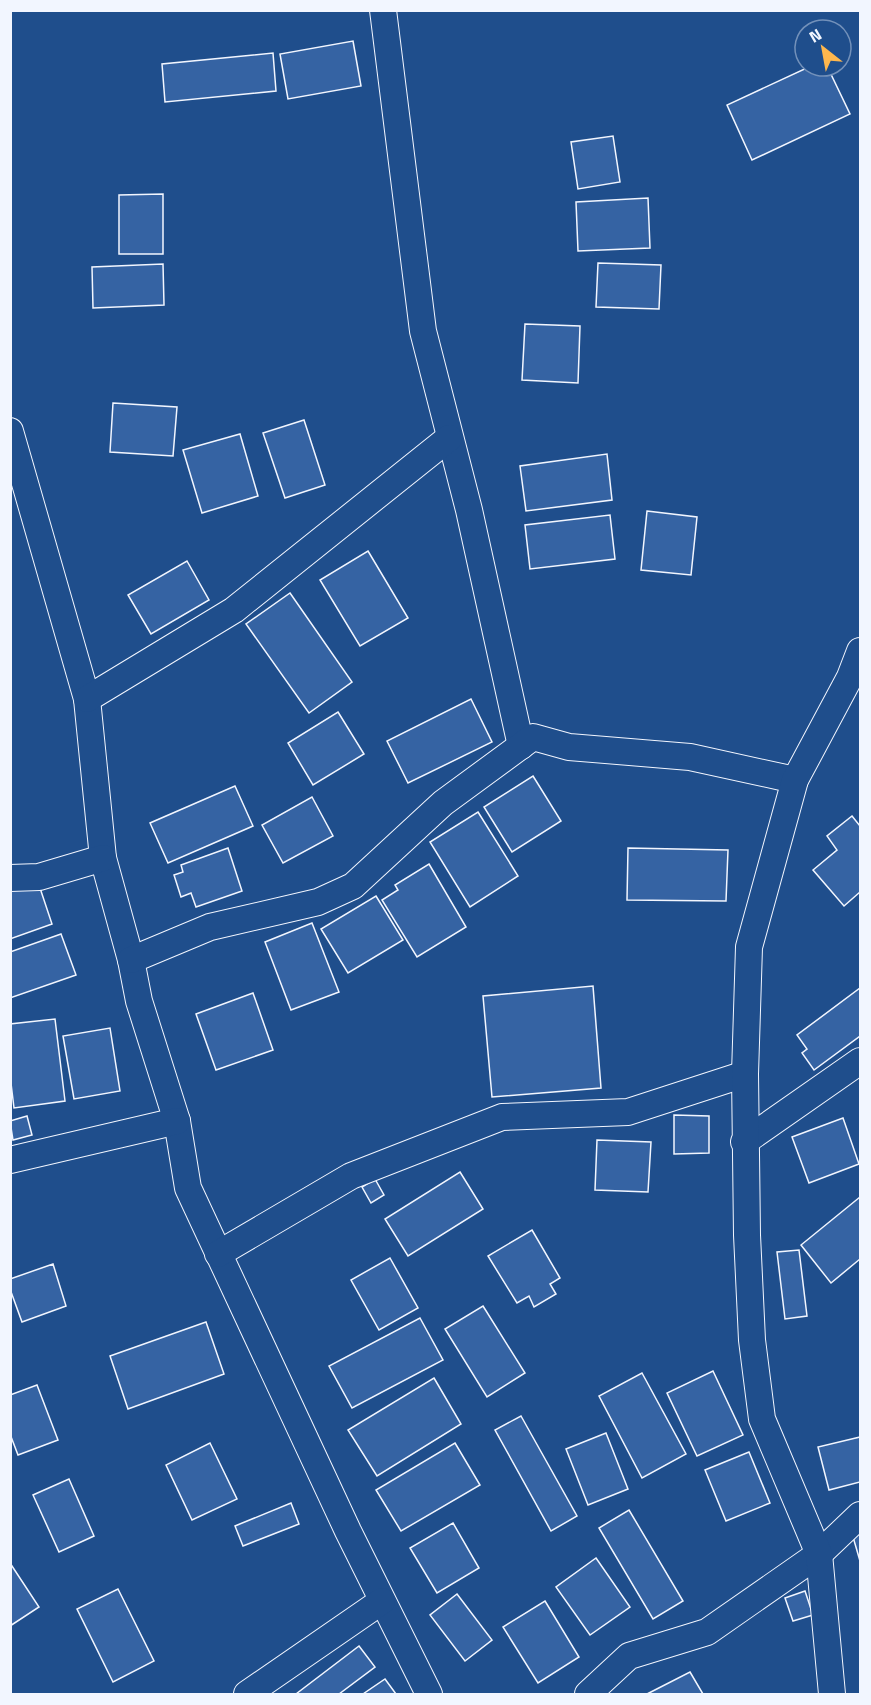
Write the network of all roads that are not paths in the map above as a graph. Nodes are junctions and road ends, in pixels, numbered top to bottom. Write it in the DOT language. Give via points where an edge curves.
graph roads {
  1 [pos="383,10"];
  2 [pos="10,431"];
  3 [pos="449,438"];
  4 [pos="861,651"];
  5 [pos="87,699"];
  6 [pos="521,746"];
  7 [pos="795,780"];
  8 [pos="103,858"];
  9 [pos="10,878"];
  10 [pos="131,960"];
  11 [pos="861,1061"];
  12 [pos="745,1074"];
  13 [pos="177,1121"];
  14 [pos="744,1142"];
  15 [pos="10,1160"];
  16 [pos="218,1254"];
  17 [pos="861,1515"];
  18 [pos="819,1554"];
  19 [pos="382,1601"];
  20 [pos="247,1695"];
  21 [pos="429,1695"];
  22 [pos="588,1695"];
  23 [pos="832,1695"];
  1 -- 3 [label="street" via="423,331"];
  2 -- 5 [label="street"];
  3 -- 5 [label="street" via="234,610"];
  3 -- 6 [label="street" via="469,510"];
  4 -- 7 [label="street"];
  5 -- 8 [label="street"];
  6 -- 7 [label="street" via="533,736 569,747 690,757"];
  6 -- 10 [label="street" via="443,803 353,886 318,902 210,927"];
  7 -- 12 [label="street" via="748,948"];
  8 -- 9 [label="street" via="39,877"];
  8 -- 10 [label="street"];
  10 -- 13 [label="street" via="139,1001"];
  11 -- 14 [label="street"];
  12 -- 14 [label="street"];
  12 -- 16 [label="street" via="628,1112 502,1117 351,1176"];
  13 -- 15 [label="street"];
  13 -- 16 [label="street" via="188,1188"];
  14 -- 18 [label="street" via="752,1340 762,1419"];
  16 -- 19 [label="street"];
  17 -- 18 [label="street"];
  18 -- 22 [label="street" via="707,1632 628,1656"];
  18 -- 23 [label="street"];
  19 -- 20 [label="street"];
  19 -- 21 [label="street"];
}
